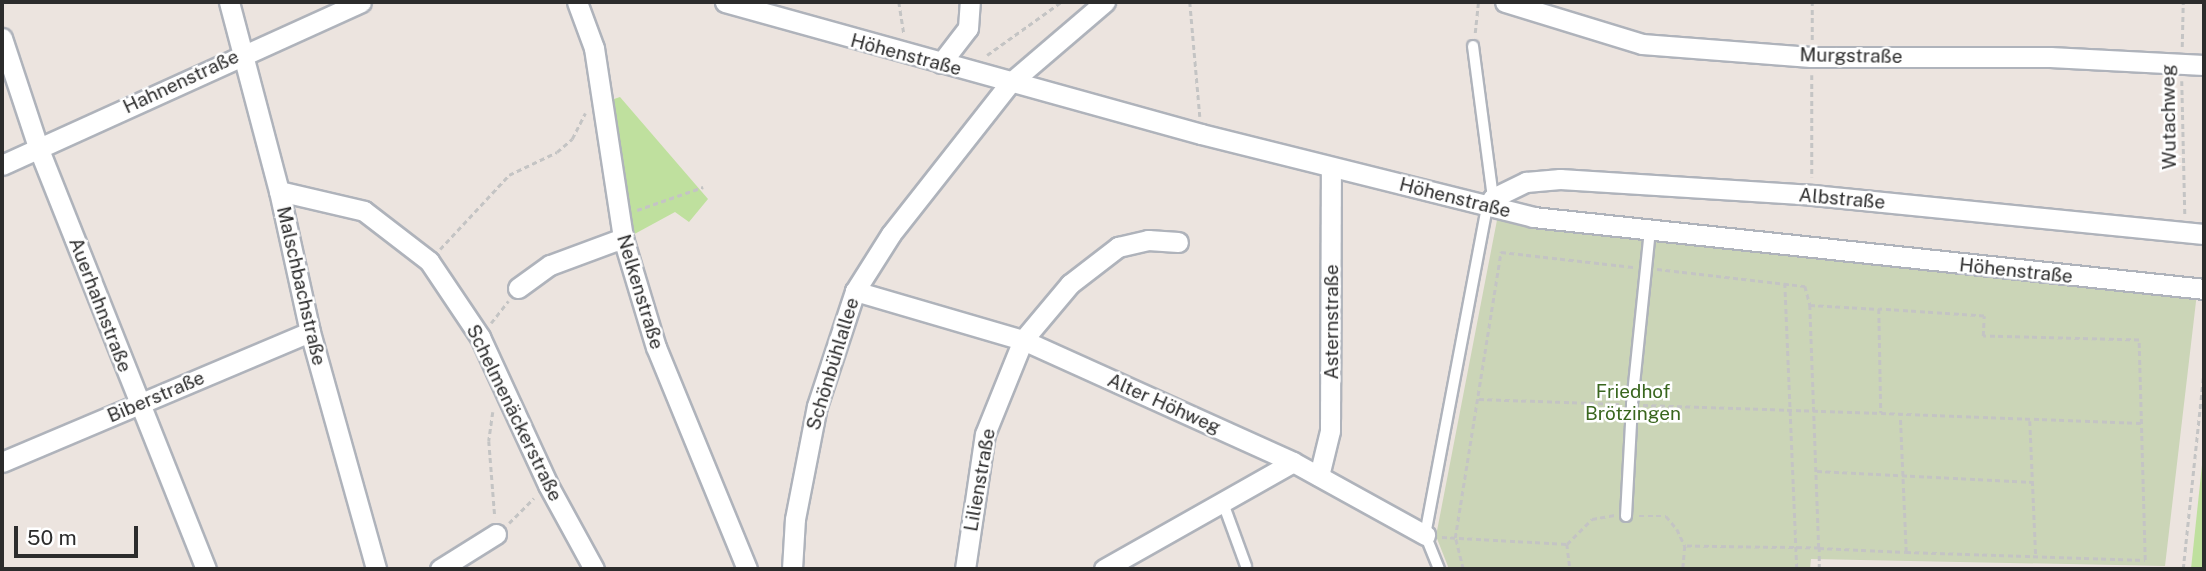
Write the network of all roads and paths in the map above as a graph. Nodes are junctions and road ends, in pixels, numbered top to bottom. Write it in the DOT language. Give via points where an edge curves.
graph roads {
  1 [pos="229,2"];
  2 [pos="361,2"];
  3 [pos="577,2"];
  4 [pos="725,2"];
  5 [pos="899,2"];
  6 [pos="970,2"];
  7 [pos="1061,2"];
  8 [pos="1105,2"];
  9 [pos="1190,2"];
  10 [pos="1478,2"];
  11 [pos="1504,2"];
  12 [pos="1812,2"];
  13 [pos="2183,2"];
  14 [pos="2,38"];
  15 [pos="1473,46"];
  16 [pos="242,54"];
  17 [pos="908,55"];
  18 [pos="1811,57"];
  19 [pos="941,63"];
  20 [pos="2182,63"];
  21 [pos="2204,65"];
  22 [pos="967,71"];
  23 [pos="1010,83"];
  24 [pos="586,104"];
  25 [pos="1201,134"];
  26 [pos="38,147"];
  27 [pos="2,165"];
  28 [pos="1331,167"];
  29 [pos="703,187"];
  30 [pos="279,191"];
  31 [pos="1812,195"];
  32 [pos="1490,202"];
  33 [pos="636,210"];
  34 [pos="1650,230"];
  35 [pos="2195,233"];
  36 [pos="622,238"];
  37 [pos="1178,242"];
  38 [pos="429,261"];
  39 [pos="1785,283"];
  40 [pos="518,288"];
  41 [pos="2204,289"];
  42 [pos="855,291"];
  43 [pos="1810,305"];
  44 [pos="1879,309"];
  45 [pos="310,332"];
  46 [pos="480,337"];
  47 [pos="1023,340"];
  48 [pos="2204,368"];
  49 [pos="498,376"];
  50 [pos="1478,399"];
  51 [pos="139,404"];
  52 [pos="1632,404"];
  53 [pos="1791,412"];
  54 [pos="1881,413"];
  55 [pos="1900,414"];
  56 [pos="2030,420"];
  57 [pos="2141,424"];
  58 [pos="2,462"];
  59 [pos="1293,462"];
  60 [pos="1816,471"];
  61 [pos="1319,476"];
  62 [pos="1902,476"];
  63 [pos="2034,482"];
  64 [pos="548,485"];
  65 [pos="1223,503"];
  66 [pos="1626,516"];
  67 [pos="496,534"];
  68 [pos="1425,535"];
  69 [pos="1455,538"];
  70 [pos="1567,544"];
  71 [pos="1685,546"];
  72 [pos="1798,548"];
  73 [pos="1819,548"];
  74 [pos="1906,552"];
  75 [pos="2036,557"];
  76 [pos="1246,566"];
  77 [pos="371,568"];
  78 [pos="1110,568"];
  79 [pos="206,569"];
  80 [pos="440,569"];
  81 [pos="594,569"];
  82 [pos="747,569"];
  83 [pos="792,569"];
  84 [pos="965,569"];
  85 [pos="1438,569"];
  86 [pos="1463,569"];
  87 [pos="1570,569"];
  88 [pos="1683,569"];
  89 [pos="1797,569"];
  90 [pos="1819,569"];
  91 [pos="1844,569"];
  92 [pos="2183,569"];
  1 -- 16 [label="street, Malschbachstraße"];
  2 -- 16 [label="street, Hahnenstraße"];
  3 -- 36 [label="street, Nelkenstraße" via="594,48"];
  4 -- 17 [label="street, Höhenstraße"];
  5 -- 17 [label="path"];
  6 -- 19 [label="street" via="968,28"];
  7 -- 22 [label="path"];
  8 -- 23 [label="street, Schönbühlallee"];
  9 -- 25 [label="path"];
  10 -- 15 [label="path"];
  11 -- 18 [label="street, Murgstraße" via="1642,44"];
  12 -- 18 [label="path"];
  13 -- 20 [label="path, Wutachweg"];
  14 -- 26 [label="street, Auerhahnstraße"];
  15 -- 32 [label="lane"];
  16 -- 26 [label="street, Hahnenstraße"];
  16 -- 30 [label="street, Malschbachstraße"];
  17 -- 19 [label="street, Höhenstraße"];
  18 -- 20 [label="street, Murgstraße" via="2050,57"];
  18 -- 31 [label="path"];
  19 -- 22 [label="street, Höhenstraße"];
  20 -- 21 [label="street, Murgstraße"];
  20 -- 35 [label="path, Wutachweg"];
  22 -- 23 [label="street, Höhenstraße"];
  23 -- 25 [label="street, Höhenstraße"];
  23 -- 42 [label="street, Schönbühlallee" via="891,234"];
  24 -- 38 [label="path" via="572,139 509,175"];
  25 -- 28 [label="street, Höhenstraße"];
  26 -- 27 [label="street, Hahnenstraße"];
  26 -- 51 [label="street, Auerhahnstraße"];
  28 -- 32 [label="street, Höhenstraße"];
  28 -- 61 [label="street, Asternstraße" via="1330,431"];
  29 -- 33 [label="path"];
  30 -- 38 [label="street, Schelmenäckerstraße" via="364,211"];
  30 -- 45 [label="street, Malschbachstraße"];
  31 -- 32 [label="street, Albstraße" via="1560,179 1526,182"];
  31 -- 35 [label="street, Albstraße"];
  32 -- 34 [label="street, Höhenstraße" via="1533,217"];
  32 -- 68 [label="lane"];
  34 -- 41 [label="street, Höhenstraße"];
  34 -- 52 [label="lane"];
  36 -- 40 [label="street" via="550,265"];
  36 -- 82 [label="street, Nelkenstraße" via="656,347"];
  37 -- 47 [label="street, Lilienstraße" via="1148,240 1118,247 1070,284"];
  38 -- 46 [label="street, Schelmenäckerstraße"];
  39 -- 53 [label="path"];
  40 -- 46 [label="path"];
  42 -- 47 [label="street, Alter Höhweg"];
  42 -- 83 [label="street, Schönbühlallee" via="817,406 795,519"];
  43 -- 44 [label="path"];
  44 -- 54 [label="path"];
  44 -- 57 [label="path" via="1984,316 1983,336 2139,340"];
  45 -- 51 [label="street, Biberstraße"];
  45 -- 77 [label="street, Malschbachstraße"];
  46 -- 49 [label="street, Schelmenäckerstraße"];
  47 -- 59 [label="street, Alter Höhweg"];
  47 -- 84 [label="street, Lilienstraße" via="985,434"];
  48 -- 92 [label="path"];
  49 -- 64 [label="street, Schelmenäckerstraße"];
  49 -- 67 [label="path" via="489,441"];
  50 -- 52 [label="path"];
  51 -- 58 [label="street, Biberstraße"];
  51 -- 79 [label="street, Auerhahnstraße"];
  52 -- 53 [label="path"];
  52 -- 66 [label="lane"];
  53 -- 54 [label="path"];
  53 -- 72 [label="path"];
  54 -- 55 [label="path"];
  55 -- 56 [label="path"];
  55 -- 62 [label="path"];
  56 -- 57 [label="path"];
  56 -- 63 [label="path"];
  57 -- 75 [label="path" via="2145,560"];
  59 -- 61 [label="street, Alter Höhweg"];
  59 -- 65 [label="street"];
  60 -- 62 [label="path"];
  61 -- 68 [label="street, Alter Höhweg"];
  62 -- 63 [label="path"];
  62 -- 74 [label="path"];
  63 -- 75 [label="path"];
  64 -- 67 [label="path"];
  64 -- 81 [label="street, Schelmenäckerstraße"];
  65 -- 76 [label="lane"];
  65 -- 78 [label="street"];
  66 -- 70 [label="path" via="1592,519"];
  66 -- 71 [label="path" via="1666,516"];
  67 -- 80 [label="street"];
  68 -- 69 [label="path"];
  68 -- 85 [label="lane"];
  69 -- 70 [label="path"];
  69 -- 86 [label="path"];
  70 -- 87 [label="path"];
  71 -- 72 [label="path"];
  71 -- 88 [label="path"];
  72 -- 73 [label="path"];
  72 -- 89 [label="path"];
  73 -- 74 [label="path"];
  73 -- 90 [label="path"];
  74 -- 75 [label="path"];
  90 -- 91 [label="path"];
}
